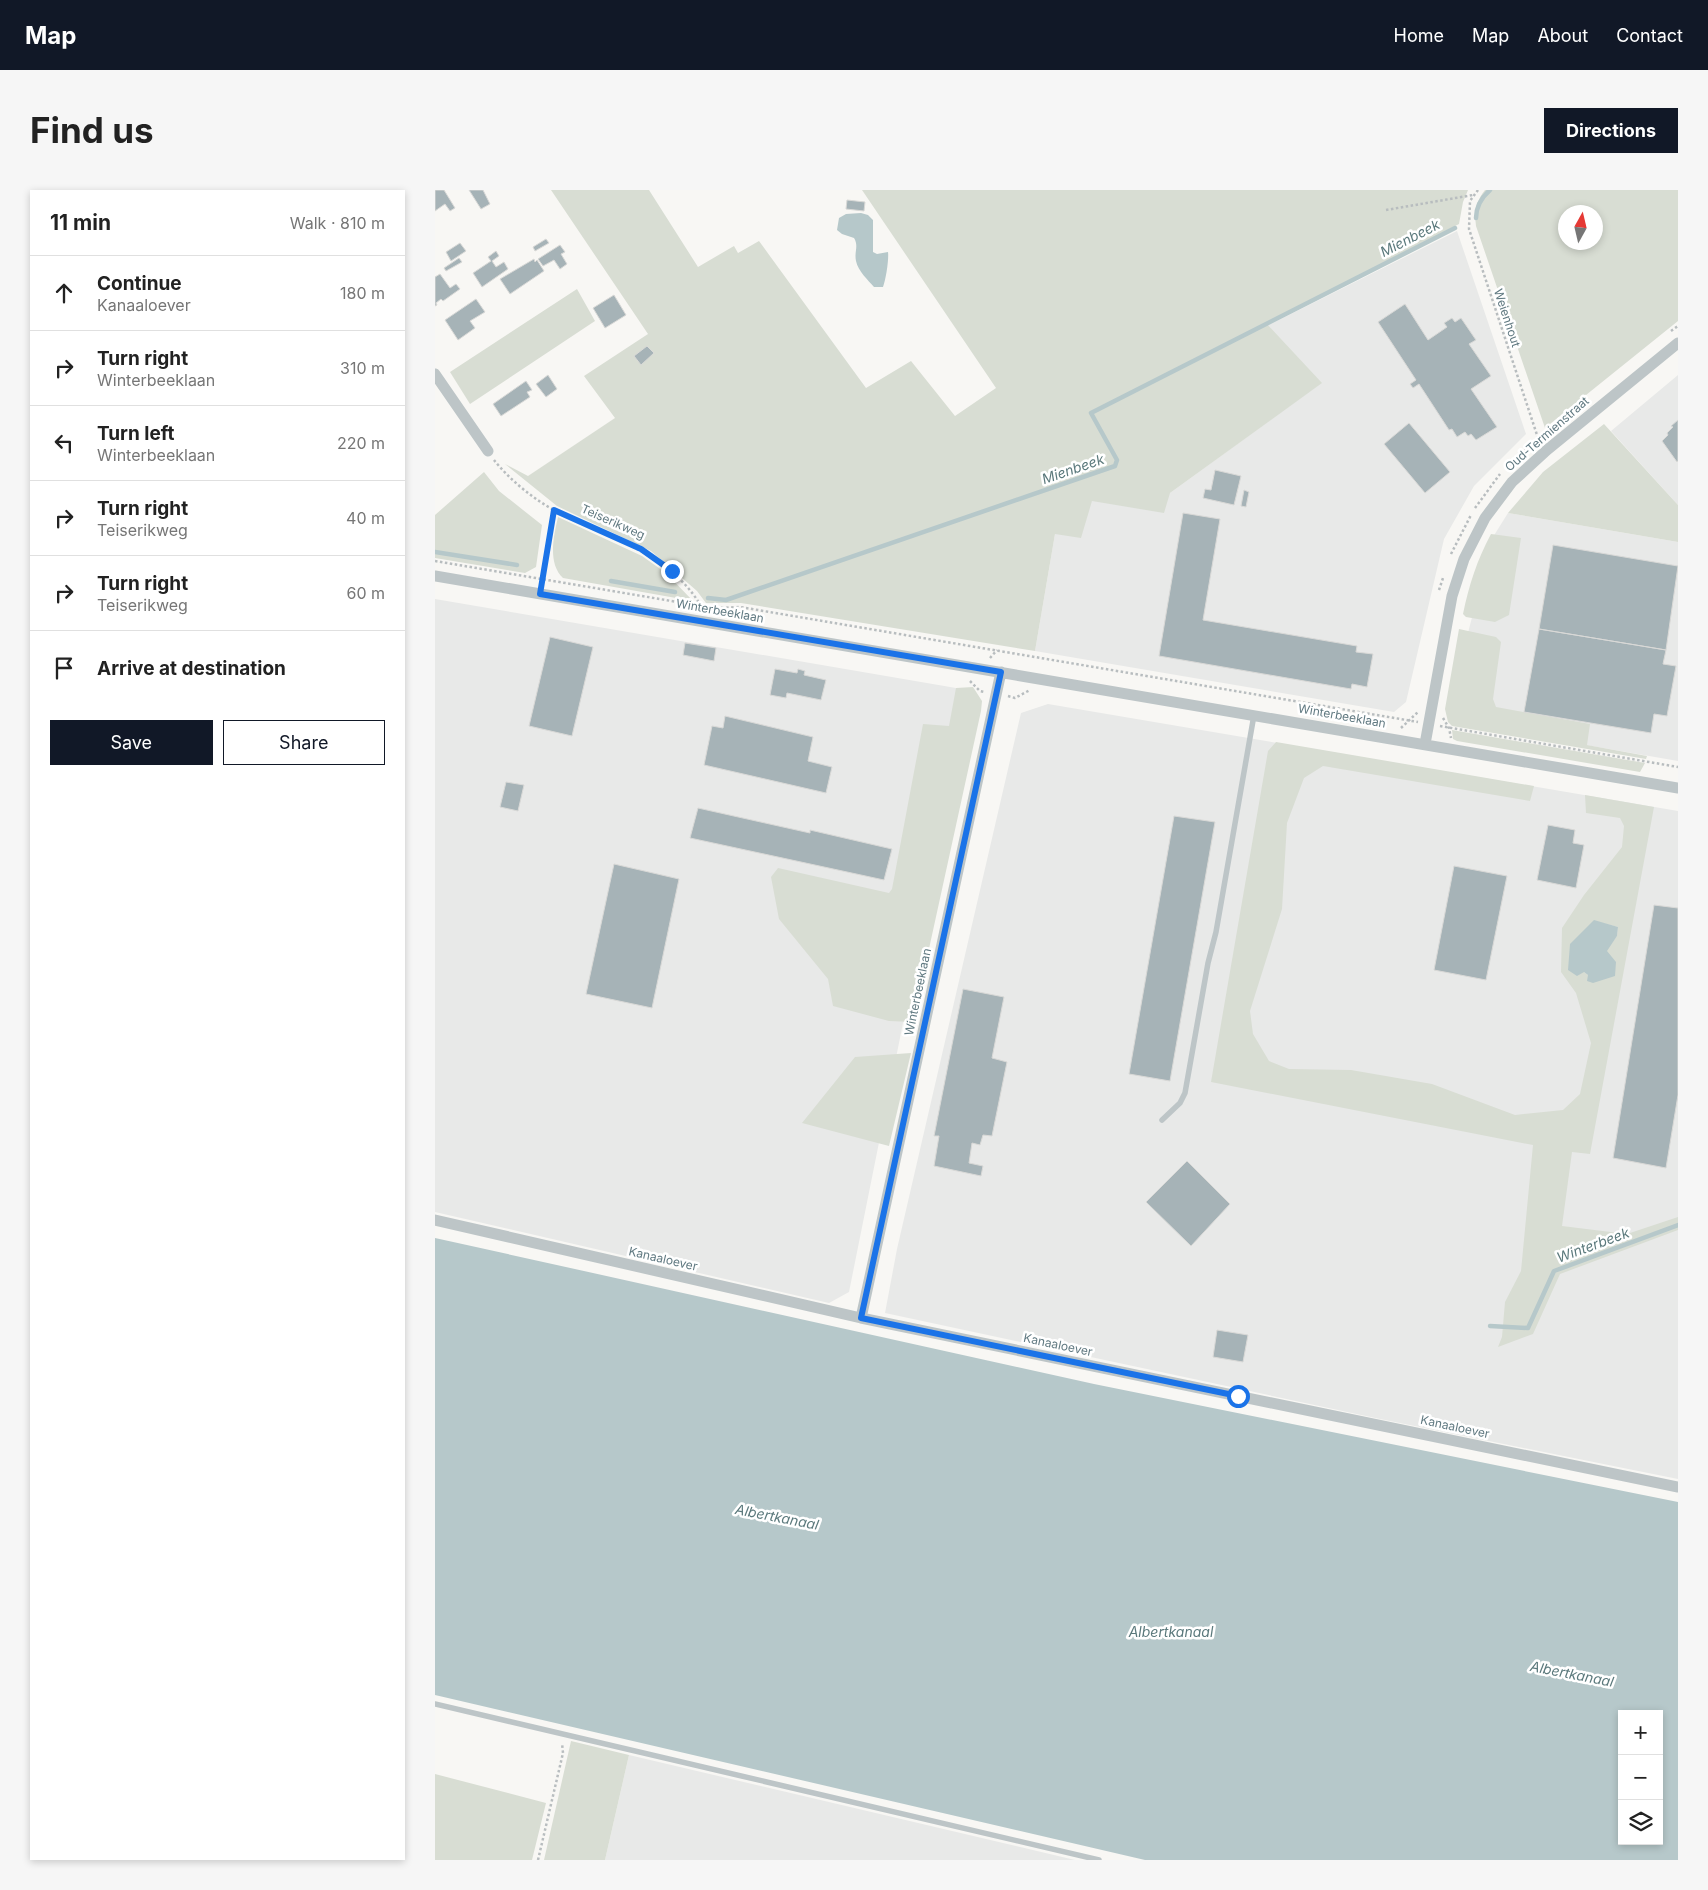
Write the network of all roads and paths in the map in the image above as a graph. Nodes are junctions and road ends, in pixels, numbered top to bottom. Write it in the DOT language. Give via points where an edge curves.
graph roads {
  1 [pos="1478,190"];
  2 [pos="1475,195"];
  3 [pos="1386,210"];
  4 [pos="1678,326"];
  5 [pos="1671,332"];
  6 [pos="1678,343"];
  7 [pos="435,374"];
  8 [pos="1545,434"];
  9 [pos="1538,440"];
  10 [pos="1547,450"];
  11 [pos="488,451"];
  12 [pos="1508,466"];
  13 [pos="500,467"];
  14 [pos="1501,473"];
  15 [pos="554,510"];
  16 [pos="435,561"];
  17 [pos="1448,562"];
  18 [pos="1445,570"];
  19 [pos="435,576"];
  20 [pos="542,579"];
  21 [pos="540,594"];
  22 [pos="1438,598"];
  23 [pos="701,606"];
  24 [pos="1001,672"];
  25 [pos="1419,711"];
  26 [pos="1443,711"];
  27 [pos="1254,715"];
  28 [pos="1408,721"];
  29 [pos="1417,722"];
  30 [pos="1439,726"];
  31 [pos="1449,728"];
  32 [pos="1400,732"];
  33 [pos="1451,740"];
  34 [pos="1425,744"];
  35 [pos="1678,767"];
  36 [pos="1678,788"];
  37 [pos="1162,1120"];
  38 [pos="435,1220"];
  39 [pos="861,1318"];
  40 [pos="1678,1487"];
  41 [pos="435,1704"];
  42 [pos="561,1734"];
  43 [pos="538,1860"];
  44 [pos="1099,1860"];
  1 -- 2 [label="path, Weienhout"];
  2 -- 3 [label="path"];
  2 -- 9 [label="path, Weienhout" via="1470,201 1469,229"];
  4 -- 5 [label="path"];
  6 -- 10 [label="street, Oud-Termienstraat"];
  7 -- 11 [label="street"];
  8 -- 9 [label="path"];
  9 -- 10 [label="path, Weienhout"];
  9 -- 12 [label="path"];
  10 -- 34 [label="street, Oud-Termienstraat" via="1512,482 1485,518 1464,559 1451,596"];
  13 -- 15 [label="path, Teiserikweg"];
  14 -- 17 [label="path" via="1464,525"];
  15 -- 20 [label="path"];
  15 -- 23 [label="path, Teiserikweg" via="641,549 672,571 691,590"];
  16 -- 20 [label="path"];
  18 -- 22 [label="path"];
  19 -- 21 [label="street, Winterbeeklaan"];
  20 -- 21 [label="path"];
  20 -- 23 [label="path"];
  21 -- 24 [label="street, Winterbeeklaan"];
  23 -- 28 [label="path" via="740,607"];
  24 -- 27 [label="street, Winterbeeklaan"];
  24 -- 39 [label="street, Winterbeeklaan"];
  25 -- 28 [label="path"];
  26 -- 31 [label="path"];
  27 -- 34 [label="street, Winterbeeklaan"];
  27 -- 37 [label="lane" via="1185,1093 1180,1104"];
  28 -- 29 [label="path"];
  28 -- 32 [label="path"];
  30 -- 31 [label="path"];
  31 -- 33 [label="path"];
  31 -- 35 [label="path"];
  34 -- 36 [label="street, Winterbeeklaan"];
  38 -- 39 [label="street, Kanaaloever"];
  39 -- 40 [label="street, Kanaaloever"];
  41 -- 42 [label="lane"];
  42 -- 43 [label="path" via="563,1753"];
  42 -- 44 [label="lane"];
}
